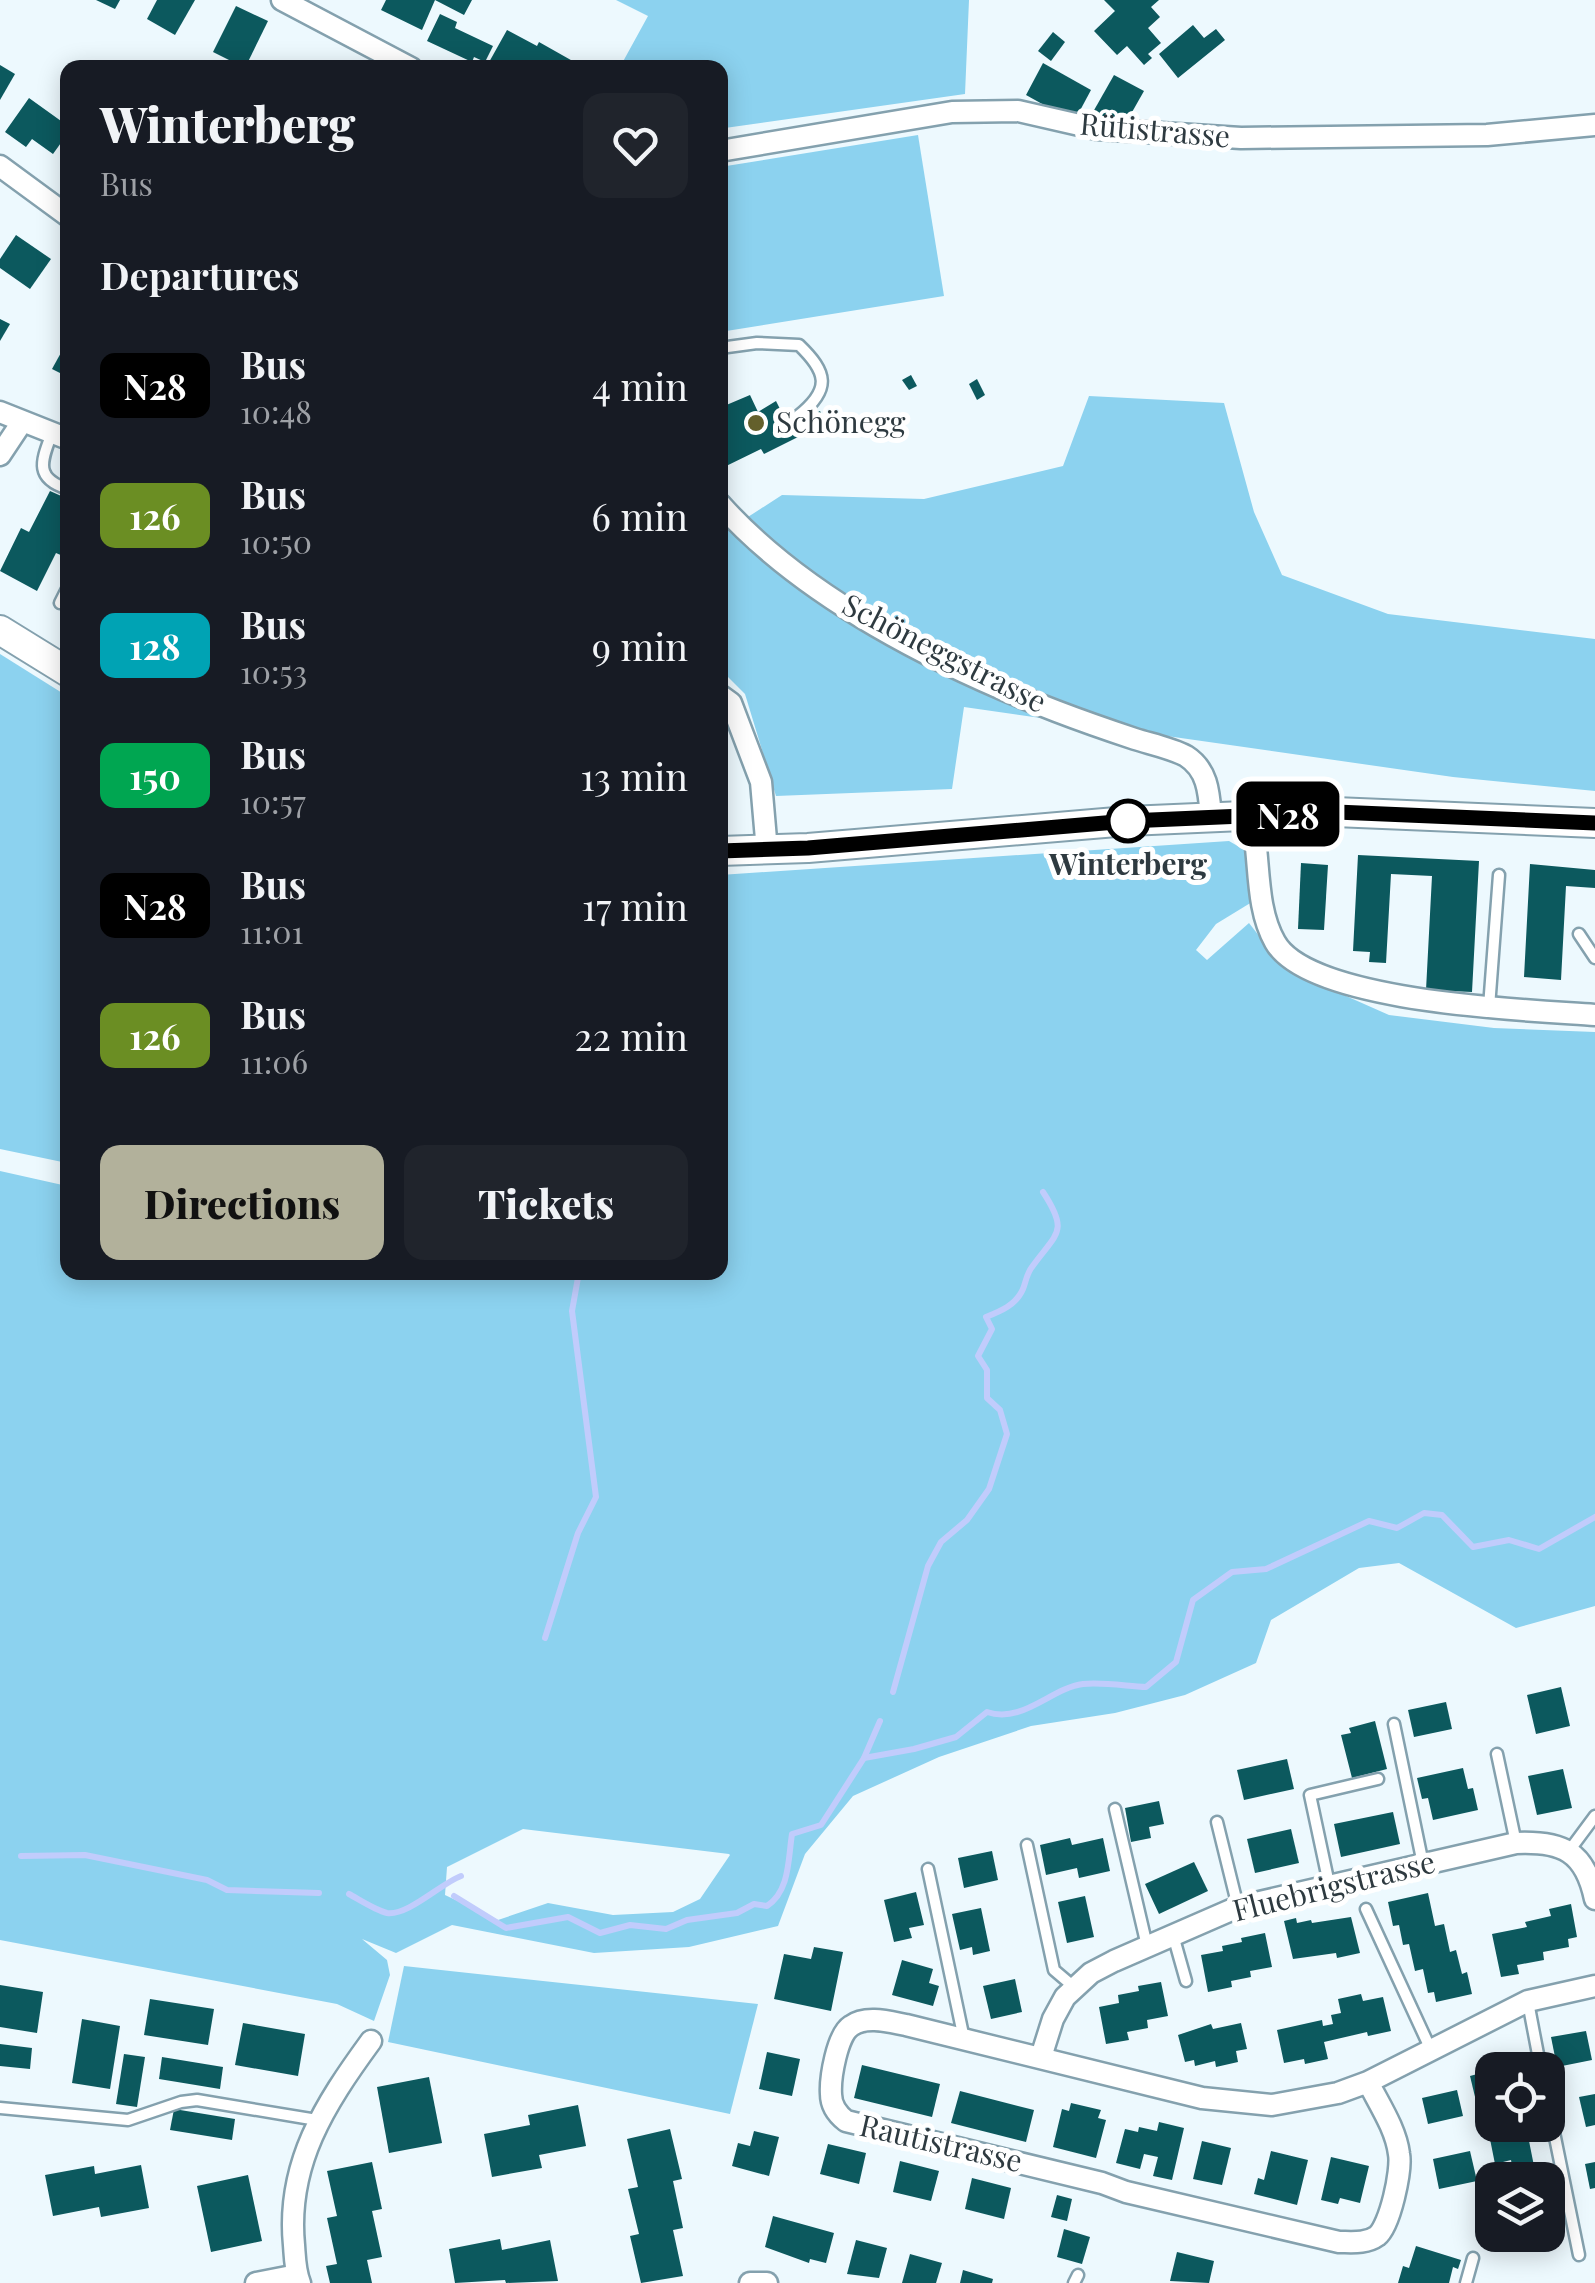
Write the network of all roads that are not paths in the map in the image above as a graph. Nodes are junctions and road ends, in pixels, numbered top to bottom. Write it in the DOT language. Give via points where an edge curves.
graph roads {
  1 [pos="282,0"];
  2 [pos="396,60"];
  3 [pos="1595,125"];
  4 [pos="728,150"];
  5 [pos="0,166"];
  6 [pos="60,210"];
  7 [pos="728,347"];
  8 [pos="0,412"];
  9 [pos="798,416"];
  10 [pos="22,422"];
  11 [pos="60,436"];
  12 [pos="0,454"];
  13 [pos="60,486"];
  14 [pos="728,513"];
  15 [pos="0,630"];
  16 [pos="60,667"];
  17 [pos="728,701"];
  18 [pos="1252,815"];
  19 [pos="1211,817"];
  20 [pos="1595,823"];
  21 [pos="728,851"];
  22 [pos="767,851"];
  23 [pos="1498,874"];
  24 [pos="1578,934"];
  25 [pos="1595,958"];
  26 [pos="1489,1008"];
  27 [pos="1595,1015"];
  28 [pos="1394,1724"];
  29 [pos="1497,1754"];
  30 [pos="1378,1779"];
  31 [pos="1115,1809"];
  32 [pos="1595,1816"];
  33 [pos="1217,1822"];
  34 [pos="1516,1842"];
  35 [pos="1026,1845"];
  36 [pos="1569,1852"];
  37 [pos="1423,1865"];
  38 [pos="928,1869"];
  39 [pos="1329,1884"];
  40 [pos="1595,1899"];
  41 [pos="1238,1906"];
  42 [pos="1366,1909"];
  43 [pos="1173,1935"];
  44 [pos="1147,1947"];
  45 [pos="1186,1981"];
  46 [pos="1595,1986"];
  47 [pos="1074,1987"];
  48 [pos="1528,2001"];
  49 [pos="965,2040"];
  50 [pos="371,2042"];
  51 [pos="1432,2050"];
  52 [pos="1538,2052"];
  53 [pos="1041,2057"];
  54 [pos="1368,2082"];
  55 [pos="0,2108"];
  56 [pos="317,2120"];
  57 [pos="1556,2142"];
  58 [pos="1580,2255"];
  59 [pos="1473,2258"];
  60 [pos="298,2279"];
  61 [pos="256,2283"];
  62 [pos="750,2283"];
  63 [pos="767,2283"];
  64 [pos="1466,2283"];
  1 -- 2 [label="street"];
  3 -- 4 [label="street, Rütistrasse" via="1487,135 1241,138 1097,129 1018,111 952,112"];
  5 -- 6 [label="street"];
  7 -- 9 [label="lane" via="799,345 820,365 819,392"];
  8 -- 10 [label="street"];
  10 -- 11 [label="street"];
  10 -- 12 [label="street"];
  11 -- 13 [label="lane" via="42,460 43,472"];
  14 -- 19 [label="street, Schöneggstrasse" via="809,585 918,648 1015,694 1186,756 1203,772"];
  15 -- 16 [label="main road"];
  17 -- 22 [label="street" via="762,782"];
  18 -- 19 [label="main road"];
  18 -- 20 [label="main road" via="1399,813"];
  18 -- 26 [label="street" via="1262,904 1273,940 1293,961 1379,992"];
  19 -- 22 [label="main road"];
  21 -- 22 [label="main road"];
  23 -- 26 [label="lane"];
  24 -- 25 [label="lane"];
  26 -- 27 [label="street"];
  28 -- 37 [label="lane"];
  29 -- 34 [label="lane"];
  30 -- 39 [label="lane" via="1310,1795"];
  31 -- 44 [label="lane"];
  32 -- 36 [label="lane"];
  33 -- 41 [label="lane"];
  34 -- 36 [label="street, Fluebrigstrasse" via="1548,1842"];
  34 -- 37 [label="street, Fluebrigstrasse"];
  35 -- 47 [label="lane" via="1054,1970"];
  36 -- 40 [label="street" via="1591,1878"];
  37 -- 39 [label="street, Fluebrigstrasse"];
  38 -- 49 [label="lane"];
  39 -- 41 [label="street, Fluebrigstrasse"];
  41 -- 43 [label="street, Fluebrigstrasse"];
  42 -- 51 [label="lane"];
  43 -- 44 [label="street, Fluebrigstrasse"];
  43 -- 45 [label="lane"];
  44 -- 47 [label="street, Fluebrigstrasse"];
  46 -- 48 [label="street"];
  47 -- 53 [label="street, Fluebrigstrasse"];
  48 -- 51 [label="street"];
  48 -- 52 [label="lane"];
  49 -- 53 [label="street, Rautistrasse"];
  49 -- 54 [label="street, Rautistrasse" via="884,2021 852,2024 844,2032 832,2084 837,2114 951,2149 1339,2242 1377,2236 1400,2170 1396,2139"];
  50 -- 56 [label="street"];
  51 -- 54 [label="street"];
  53 -- 54 [label="street, Rautistrasse" via="1238,2104 1306,2100"];
  55 -- 56 [label="lane" via="128,2120 198,2100"];
  56 -- 60 [label="street" via="294,2202"];
  57 -- 58 [label="lane"];
  59 -- 64 [label="lane"];
  60 -- 61 [label="street"];
  62 -- 63 [label="street"];
}
